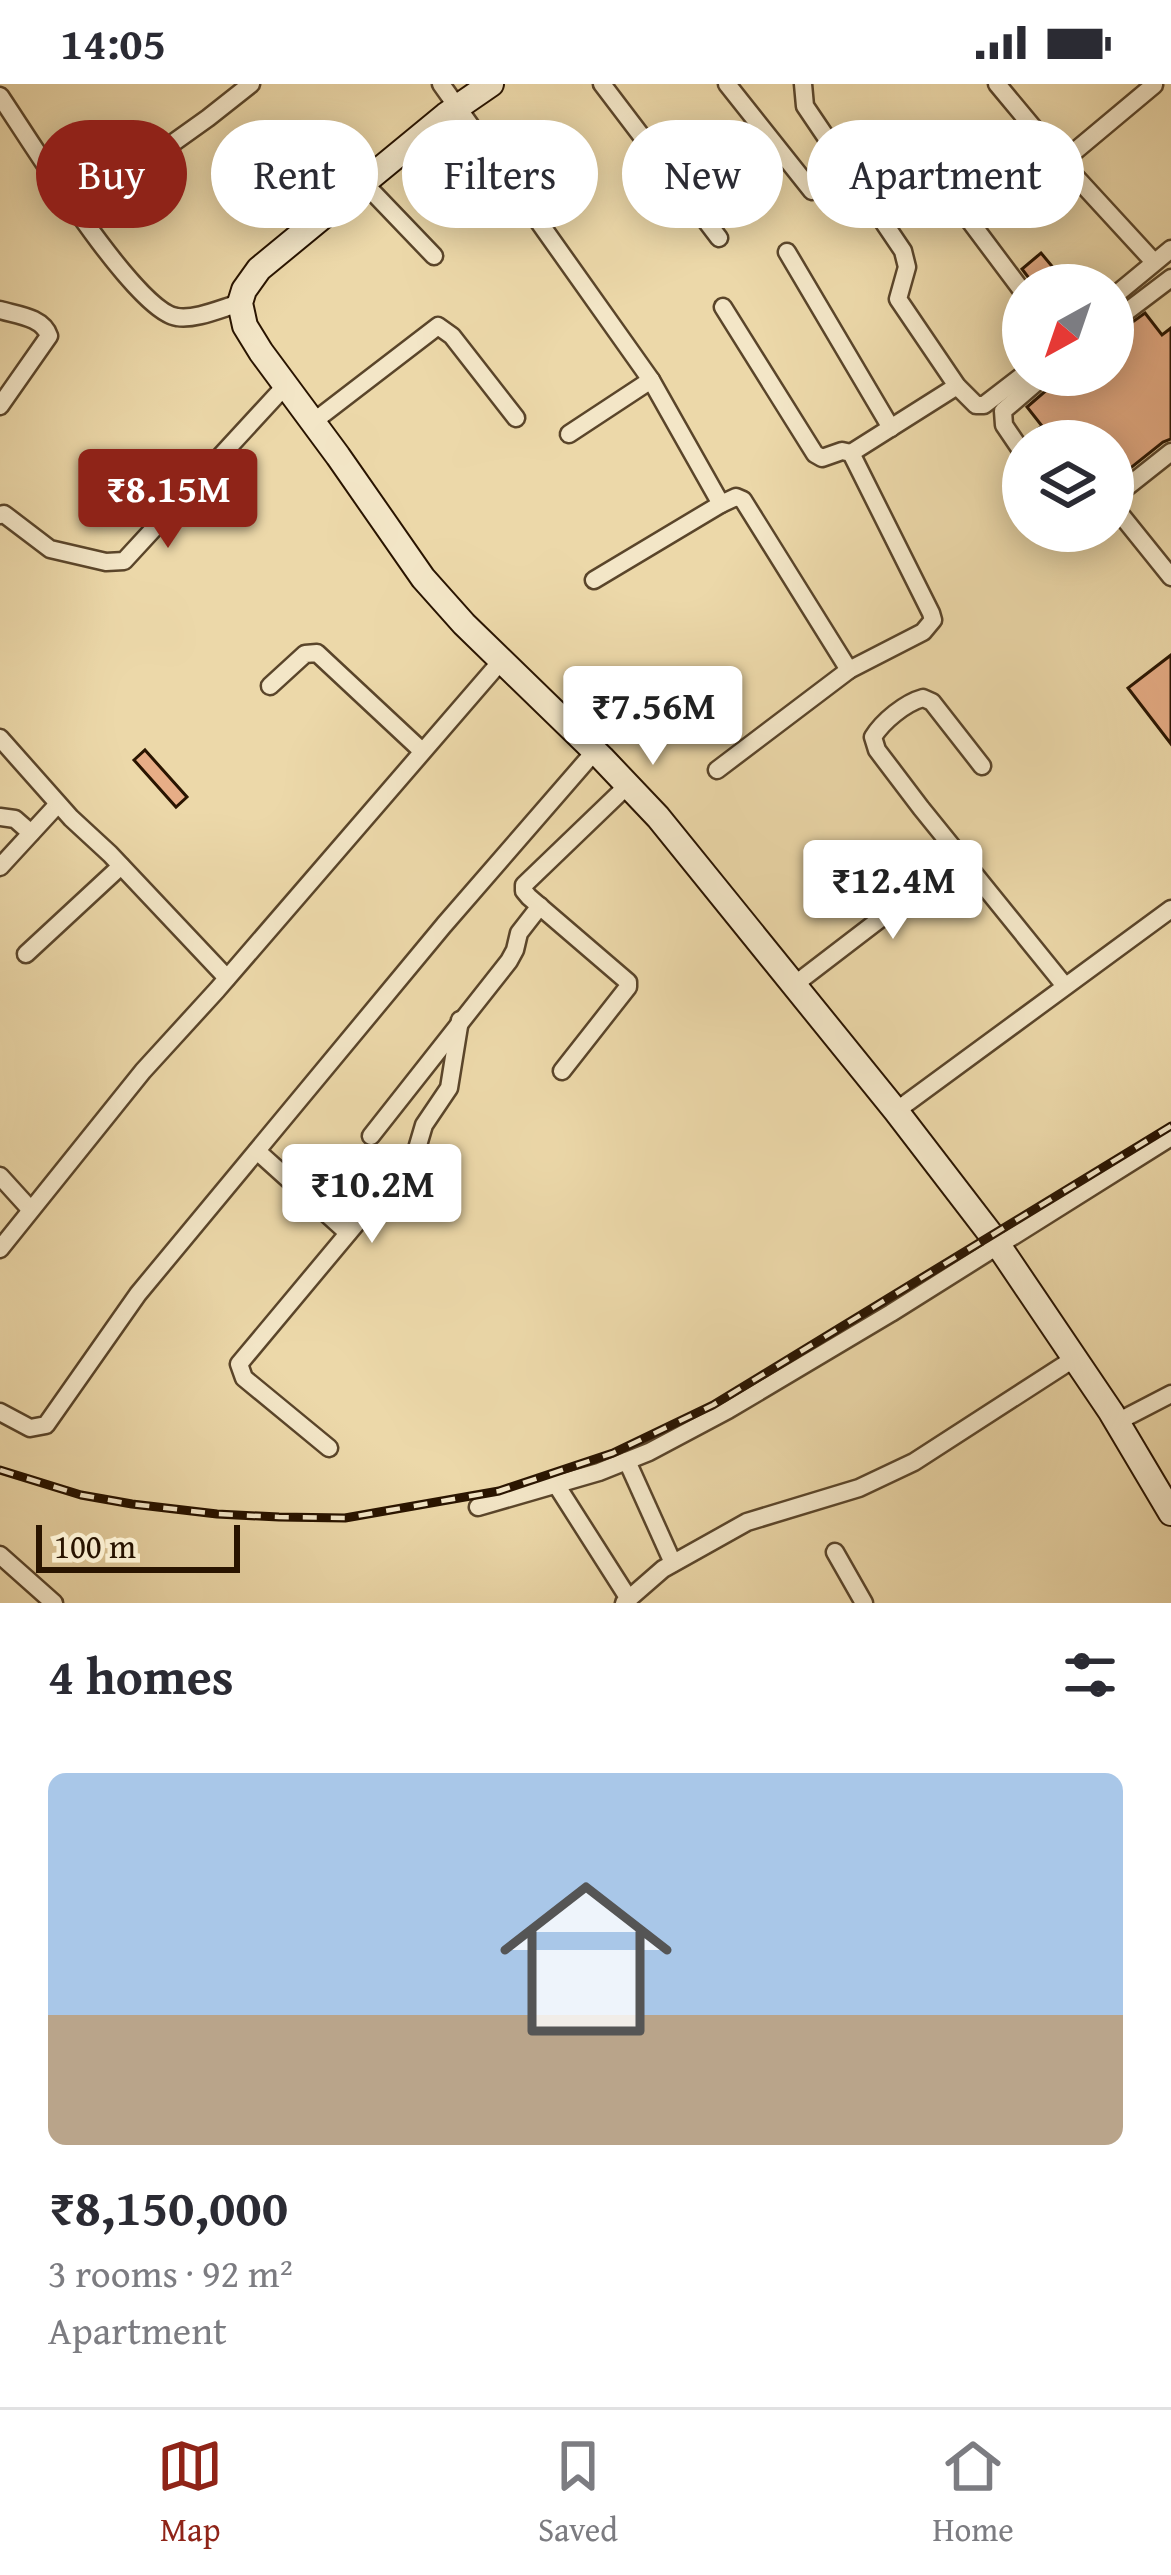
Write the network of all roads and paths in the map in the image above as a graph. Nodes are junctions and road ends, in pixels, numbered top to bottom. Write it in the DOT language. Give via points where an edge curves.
graph roads {
  1 [pos="251,84"];
  2 [pos="441,84"];
  3 [pos="491,84"];
  4 [pos="602,84"];
  5 [pos="727,84"];
  6 [pos="802,84"];
  7 [pos="997,84"];
  8 [pos="1154,86"];
  9 [pos="0,95"];
  10 [pos="456,108"];
  11 [pos="1027,120"];
  12 [pos="187,133"];
  13 [pos="1084,144"];
  14 [pos="36,147"];
  15 [pos="378,172"];
  16 [pos="807,185"];
  17 [pos="1084,186"];
  18 [pos="378,198"];
  19 [pos="92,228"];
  20 [pos="309,228"];
  21 [pos="975,228"];
  22 [pos="719,238"];
  23 [pos="1171,249"];
  24 [pos="787,252"];
  25 [pos="434,256"];
  26 [pos="1154,262"];
  27 [pos="1002,264"];
  28 [pos="1134,279"];
  29 [pos="1163,284"];
  30 [pos="240,303"];
  31 [pos="1134,306"];
  32 [pos="1171,306"];
  33 [pos="723,308"];
  34 [pos="0,310"];
  35 [pos="651,380"];
  36 [pos="286,385"];
  37 [pos="957,386"];
  38 [pos="1002,391"];
  39 [pos="1020,396"];
  40 [pos="0,406"];
  41 [pos="516,418"];
  42 [pos="1004,420"];
  43 [pos="313,422"];
  44 [pos="891,428"];
  45 [pos="569,434"];
  46 [pos="1171,452"];
  47 [pos="851,453"];
  48 [pos="1134,483"];
  49 [pos="722,505"];
  50 [pos="1,513"];
  51 [pos="1134,529"];
  52 [pos="1171,577"];
  53 [pos="593,580"];
  54 [pos="502,660"];
  55 [pos="848,670"];
  56 [pos="270,686"];
  57 [pos="0,738"];
  58 [pos="422,751"];
  59 [pos="595,751"];
  60 [pos="982,766"];
  61 [pos="716,770"];
  62 [pos="628,785"];
  63 [pos="58,804"];
  64 [pos="0,817"];
  65 [pos="31,833"];
  66 [pos="961,857"];
  67 [pos="121,866"];
  68 [pos="0,867"];
  69 [pos="540,906"];
  70 [pos="1171,910"];
  71 [pos="26,954"];
  72 [pos="227,978"];
  73 [pos="794,985"];
  74 [pos="1065,986"];
  75 [pos="460,1020"];
  76 [pos="562,1071"];
  77 [pos="896,1111"];
  78 [pos="370,1136"];
  79 [pos="1171,1137"];
  80 [pos="256,1151"];
  81 [pos="0,1176"];
  82 [pos="30,1209"];
  83 [pos="348,1234"];
  84 [pos="999,1246"];
  85 [pos="0,1249"];
  86 [pos="1075,1358"];
  87 [pos="1171,1394"];
  88 [pos="0,1412"];
  89 [pos="1117,1422"];
  90 [pos="329,1448"];
  91 [pos="627,1461"];
  92 [pos="557,1486"];
  93 [pos="478,1507"];
  94 [pos="1171,1513"];
  95 [pos="836,1552"];
  96 [pos="0,1555"];
  97 [pos="673,1563"];
  98 [pos="626,1601"];
  99 [pos="52,1602"];
  100 [pos="864,1603"];
  1 -- 12 [label="street"];
  2 -- 10 [label="street"];
  3 -- 10 [label="main road"];
  4 -- 22 [label="street"];
  5 -- 16 [label="street"];
  6 -- 37 [label="street" via="805,106 903,251 898,298"];
  7 -- 11 [label="street"];
  8 -- 13 [label="street"];
  9 -- 14 [label="street"];
  10 -- 15 [label="main road"];
  10 -- 35 [label="street"];
  17 -- 26 [label="street"];
  18 -- 25 [label="street"];
  19 -- 30 [label="street" via="146,298 172,317"];
  20 -- 30 [label="main road" via="259,269"];
  21 -- 27 [label="street"];
  23 -- 26 [label="street"];
  24 -- 44 [label="street"];
  26 -- 28 [label="street"];
  29 -- 31 [label="street"];
  29 -- 32 [label="street"];
  30 -- 36 [label="main road" via="245,326"];
  33 -- 47 [label="street" via="815,454"];
  34 -- 40 [label="street" via="40,322 49,336"];
  35 -- 45 [label="street"];
  35 -- 49 [label="street"];
  36 -- 43 [label="main road"];
  36 -- 50 [label="street" via="124,561 50,548"];
  37 -- 38 [label="street" via="976,405"];
  37 -- 44 [label="street"];
  39 -- 42 [label="street"];
  41 -- 43 [label="street" via="438,326"];
  43 -- 54 [label="main road" via="423,578"];
  44 -- 47 [label="street"];
  46 -- 48 [label="street"];
  47 -- 55 [label="street" via="932,620"];
  49 -- 53 [label="street"];
  49 -- 55 [label="street" via="742,500"];
  51 -- 52 [label="street"];
  54 -- 58 [label="street"];
  54 -- 59 [label="main road"];
  55 -- 61 [label="street"];
  56 -- 58 [label="street" via="317,652"];
  57 -- 63 [label="street"];
  58 -- 72 [label="street"];
  59 -- 62 [label="main road"];
  59 -- 80 [label="street"];
  60 -- 66 [label="street" via="923,698 873,737"];
  62 -- 69 [label="street" via="524,885"];
  62 -- 73 [label="main road"];
  63 -- 65 [label="street"];
  63 -- 67 [label="street"];
  64 -- 65 [label="street"];
  65 -- 68 [label="street"];
  66 -- 73 [label="street"];
  66 -- 74 [label="street"];
  67 -- 71 [label="street"];
  67 -- 72 [label="street"];
  69 -- 75 [label="street"];
  69 -- 76 [label="street" via="628,982"];
  70 -- 74 [label="street"];
  72 -- 82 [label="street"];
  73 -- 77 [label="main road"];
  74 -- 77 [label="street"];
  75 -- 78 [label="street"];
  75 -- 83 [label="street" via="449,1088 419,1146"];
  77 -- 84 [label="main road"];
  79 -- 84 [label="street"];
  80 -- 83 [label="street"];
  80 -- 88 [label="street" via="138,1294 46,1425 30,1428"];
  81 -- 82 [label="street"];
  82 -- 85 [label="street"];
  83 -- 90 [label="street" via="239,1364 244,1378"];
  84 -- 86 [label="main road"];
  84 -- 91 [label="street" via="728,1410"];
  86 -- 89 [label="main road"];
  86 -- 97 [label="street" via="878,1481 747,1522"];
  87 -- 89 [label="street"];
  89 -- 94 [label="main road"];
  91 -- 92 [label="street"];
  91 -- 97 [label="street"];
  92 -- 93 [label="street"];
  92 -- 98 [label="street"];
  95 -- 100 [label="street"];
  96 -- 99 [label="street"];
  97 -- 98 [label="street"];
}
